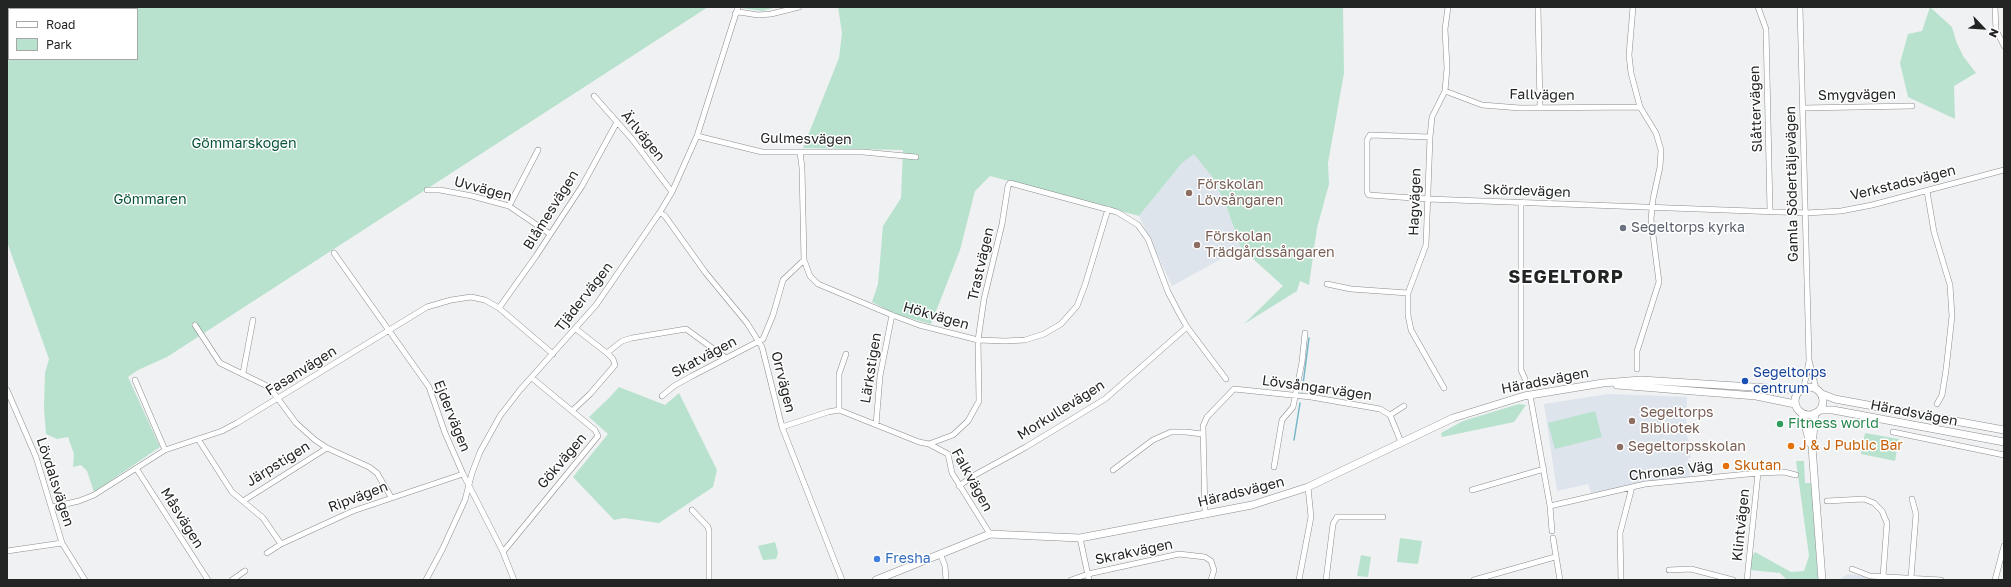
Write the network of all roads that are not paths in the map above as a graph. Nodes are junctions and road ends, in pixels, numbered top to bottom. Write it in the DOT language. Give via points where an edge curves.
graph roads {
  1 [pos="738,7"];
  2 [pos="799,7"];
  3 [pos="1448,7"];
  4 [pos="1538,7"];
  5 [pos="1633,7"];
  6 [pos="1758,7"];
  7 [pos="1800,7"];
  8 [pos="1995,7"];
  9 [pos="735,14"];
  10 [pos="2004,46"];
  11 [pos="1445,91"];
  12 [pos="594,96"];
  13 [pos="1912,106"];
  14 [pos="1540,107"];
  15 [pos="1640,107"];
  16 [pos="1803,108"];
  17 [pos="617,122"];
  18 [pos="697,136"];
  19 [pos="1430,137"];
  20 [pos="538,150"];
  21 [pos="800,152"];
  22 [pos="916,157"];
  23 [pos="2004,170"];
  24 [pos="427,190"];
  25 [pos="1927,191"];
  26 [pos="672,192"];
  27 [pos="1428,199"];
  28 [pos="1521,202"];
  29 [pos="509,206"];
  30 [pos="1651,208"];
  31 [pos="1108,209"];
  32 [pos="660,212"];
  33 [pos="1770,212"];
  34 [pos="1806,213"];
  35 [pos="550,234"];
  36 [pos="334,253"];
  37 [pos="804,260"];
  38 [pos="1327,284"];
  39 [pos="1408,294"];
  40 [pos="499,308"];
  41 [pos="892,316"];
  42 [pos="254,320"];
  43 [pos="195,325"];
  44 [pos="1187,328"];
  45 [pos="576,329"];
  46 [pos="389,330"];
  47 [pos="1305,333"];
  48 [pos="978,340"];
  49 [pos="758,341"];
  50 [pos="553,354"];
  51 [pos="607,354"];
  52 [pos="846,354"];
  53 [pos="726,358"];
  54 [pos="1809,360"];
  55 [pos="1637,369"];
  56 [pos="242,374"];
  57 [pos="532,378"];
  58 [pos="1226,379"];
  59 [pos="1525,379"];
  60 [pos="135,380"];
  61 [pos="1603,383"];
  62 [pos="1444,388"];
  63 [pos="1802,388"];
  64 [pos="1816,388"];
  65 [pos="7,390"];
  66 [pos="1822,394"];
  67 [pos="1530,395"];
  68 [pos="662,396"];
  69 [pos="1295,396"];
  70 [pos="278,399"];
  71 [pos="1795,404"];
  72 [pos="1937,404"];
  73 [pos="1404,406"];
  74 [pos="839,410"];
  75 [pos="572,411"];
  76 [pos="1817,411"];
  77 [pos="1802,413"];
  78 [pos="1390,415"];
  79 [pos="876,425"];
  80 [pos="782,426"];
  81 [pos="2004,430"];
  82 [pos="1893,432"];
  83 [pos="1202,434"];
  84 [pos="198,439"];
  85 [pos="1401,442"];
  86 [pos="2004,442"];
  87 [pos="929,444"];
  88 [pos="1812,447"];
  89 [pos="327,448"];
  90 [pos="165,450"];
  91 [pos="2004,455"];
  92 [pos="1274,467"];
  93 [pos="136,468"];
  94 [pos="1544,469"];
  95 [pos="1113,470"];
  96 [pos="1758,473"];
  97 [pos="463,474"];
  98 [pos="1796,475"];
  99 [pos="959,486"];
  100 [pos="469,487"];
  101 [pos="1308,487"];
  102 [pos="1632,487"];
  103 [pos="1472,490"];
  104 [pos="391,497"];
  105 [pos="1912,499"];
  106 [pos="243,501"];
  107 [pos="1827,501"];
  108 [pos="1550,506"];
  109 [pos="52,507"];
  110 [pos="692,510"];
  111 [pos="1205,515"];
  112 [pos="1383,516"];
  113 [pos="1552,532"];
  114 [pos="990,534"];
  115 [pos="1080,538"];
  116 [pos="1553,538"];
  117 [pos="62,543"];
  118 [pos="281,544"];
  119 [pos="2004,546"];
  120 [pos="7,551"];
  121 [pos="503,552"];
  122 [pos="267,553"];
  123 [pos="940,553"];
  124 [pos="1555,557"];
  125 [pos="1852,569"];
  126 [pos="245,570"];
  127 [pos="1669,570"];
  128 [pos="1088,574"];
  129 [pos="1883,576"];
  130 [pos="1911,578"];
  131 [pos="85,580"];
  132 [pos="208,580"];
  133 [pos="232,580"];
  134 [pos="426,580"];
  135 [pos="514,580"];
  136 [pos="709,580"];
  137 [pos="842,580"];
  138 [pos="876,580"];
  139 [pos="946,580"];
  140 [pos="1071,580"];
  141 [pos="1089,580"];
  142 [pos="1211,580"];
  143 [pos="1299,580"];
  144 [pos="1326,580"];
  145 [pos="1474,580"];
  146 [pos="1560,580"];
  147 [pos="1621,580"];
  148 [pos="1733,580"];
  149 [pos="1747,580"];
  150 [pos="1822,580"];
  151 [pos="1941,580"];
  152 [pos="1995,580"];
  1 -- 9 [label="street, Tjädervägen"];
  2 -- 9 [label="street" via="771,14"];
  3 -- 11 [label="street, Hagvägen" via="1445,29"];
  4 -- 14 [label="street"];
  5 -- 15 [label="street" via="1629,55"];
  6 -- 33 [label="street, Slåttervägen" via="1766,29"];
  7 -- 16 [label="street, Gamla Södertäljevägen"];
  8 -- 10 [label="street" via="1996,30"];
  9 -- 18 [label="street, Tjädervägen"];
  11 -- 14 [label="street, Fallvägen" via="1482,105"];
  11 -- 19 [label="street, Hagvägen" via="1432,117"];
  12 -- 17 [label="street, Ärlvägen"];
  13 -- 16 [label="street, Smygvägen"];
  14 -- 15 [label="street, Fallvägen"];
  15 -- 30 [label="street" via="1656,133 1661,150"];
  16 -- 34 [label="street, Gamla Södertäljevägen"];
  17 -- 26 [label="street, Ärlvägen"];
  17 -- 35 [label="street, Blåmesvägen" via="582,186"];
  18 -- 21 [label="street, Gulmesvägen" via="762,152"];
  18 -- 26 [label="street, Tjädervägen"];
  19 -- 27 [label="street, Hagvägen"];
  19 -- 27 [label="street, Skördevägen" via="1373,134 1367,140 1369,195"];
  20 -- 29 [label="street"];
  21 -- 22 [label="street, Gulmesvägen" via="869,152"];
  21 -- 37 [label="street, Hökvägen"];
  23 -- 25 [label="street, Verkstadsvägen"];
  24 -- 29 [label="street, Uvvägen" via="472,196"];
  25 -- 34 [label="street, Verkstadsvägen" via="1841,211"];
  25 -- 72 [label="street" via="1934,232 1950,285 1952,316 1942,395"];
  26 -- 32 [label="street, Tjädervägen"];
  27 -- 28 [label="street, Skördevägen"];
  27 -- 39 [label="street, Hagvägen" via="1426,245"];
  28 -- 30 [label="street, Skördevägen"];
  28 -- 59 [label="street" via="1521,370"];
  29 -- 35 [label="street, Uvvägen"];
  30 -- 33 [label="street, Skördevägen"];
  30 -- 55 [label="street" via="1659,282 1636,351"];
  31 -- 44 [label="street" via="1138,225 1148,239 1168,292"];
  31 -- 48 [label="street, Hökvägen" via="1080,299 1061,324 1044,334 1025,340"];
  31 -- 48 [label="street, Trastvägen" via="1010,183 987,281"];
  32 -- 45 [label="street, Tjädervägen" via="607,291"];
  32 -- 49 [label="street, Orrvägen" via="747,323"];
  33 -- 34 [label="street, Skördevägen"];
  34 -- 54 [label="street, Gamla Södertäljevägen"];
  35 -- 40 [label="street, Blåmesvägen"];
  36 -- 46 [label="street, Ejdervägen"];
  37 -- 41 [label="street, Hökvägen" via="810,276 818,284"];
  37 -- 49 [label="street" via="783,280 766,336"];
  38 -- 39 [label="street" via="1351,289"];
  39 -- 62 [label="street, Hagvägen" via="1411,330"];
  40 -- 46 [label="street, Fasanvägen" via="478,298 451,300 427,308"];
  40 -- 50 [label="street, Fasanvägen"];
  41 -- 48 [label="street, Hökvägen"];
  41 -- 79 [label="street, Lärkstigen" via="880,376"];
  42 -- 56 [label="street"];
  43 -- 56 [label="street" via="220,362"];
  44 -- 58 [label="street"];
  44 -- 99 [label="street, Morkullevägen" via="1100,402"];
  45 -- 50 [label="street, Tjädervägen"];
  45 -- 51 [label="street"];
  46 -- 70 [label="street, Fasanvägen"];
  46 -- 97 [label="street, Ejdervägen" via="429,387"];
  47 -- 69 [label="street"];
  48 -- 87 [label="street, Trastvägen" via="980,389 976,409 953,435"];
  49 -- 53 [label="street, Skatvägen"];
  49 -- 80 [label="street, Orrvägen" via="762,347"];
  50 -- 57 [label="street, Tjädervägen"];
  51 -- 53 [label="street" via="622,341 686,329"];
  51 -- 75 [label="street" via="613,359 613,369"];
  52 -- 74 [label="street" via="840,374"];
  53 -- 68 [label="street, Skatvägen" via="674,386"];
  54 -- 63 [label="street, Gamla Södertäljevägen"];
  54 -- 64 [label="street, Gamla Södertäljevägen"];
  56 -- 70 [label="street" via="265,385"];
  57 -- 75 [label="street, Gökvägen"];
  57 -- 100 [label="street, Tjädervägen" via="506,407 490,433 474,466"];
  60 -- 90 [label="street"];
  61 -- 63 [label="street, Häradsvägen" via="1641,380"];
  61 -- 67 [label="street, Häradsvägen"];
  61 -- 71 [label="street, Häradsvägen" via="1756,396"];
  63 -- 64 [label="street"];
  63 -- 71 [label="street" via="1796,396"];
  64 -- 66 [label="street"];
  65 -- 109 [label="street, Lövdalsvägen" via="36,457"];
  66 -- 76 [label="street" via="1823,404"];
  66 -- 81 [label="street, Häradsvägen" via="1835,399"];
  67 -- 85 [label="street, Häradsvägen" via="1453,418"];
  67 -- 94 [label="street"];
  69 -- 78 [label="street, Lövsångarvägen" via="1380,409"];
  69 -- 83 [label="street, Lövsångarvägen" via="1234,389 1207,417"];
  69 -- 92 [label="street" via="1293,407 1282,420"];
  70 -- 84 [label="street, Fasanvägen" via="237,423"];
  70 -- 89 [label="street" via="296,423"];
  71 -- 77 [label="street"];
  73 -- 78 [label="street"];
  74 -- 79 [label="street"];
  74 -- 80 [label="street"];
  75 -- 121 [label="street, Gökvägen" via="598,433 596,440"];
  76 -- 77 [label="street" via="1808,415"];
  76 -- 86 [label="street, Häradsvägen" via="1833,410"];
  76 -- 88 [label="street"];
  77 -- 88 [label="street"];
  78 -- 85 [label="street"];
  79 -- 87 [label="street"];
  80 -- 137 [label="street, Orrvägen"];
  82 -- 91 [label="street"];
  83 -- 95 [label="street" via="1170,432 1153,440"];
  83 -- 111 [label="street"];
  84 -- 90 [label="street, Fasanvägen"];
  84 -- 106 [label="street" via="228,486"];
  85 -- 101 [label="street, Häradsvägen"];
  87 -- 99 [label="street, Falkvägen" via="948,454 952,473"];
  88 -- 150 [label="street"];
  89 -- 104 [label="street" via="377,473"];
  89 -- 106 [label="street, Järpstigen"];
  90 -- 93 [label="street, Fasanvägen"];
  93 -- 109 [label="street, Fasanvägen" via="94,495"];
  93 -- 132 [label="street, Måsvägen"];
  94 -- 103 [label="street"];
  94 -- 108 [label="street"];
  96 -- 98 [label="street, Chronas Väg" via="1784,472"];
  96 -- 102 [label="street, Chronas Väg"];
  96 -- 149 [label="street, Klintvägen"];
  97 -- 100 [label="street, Ejdervägen"];
  97 -- 104 [label="street, Ripvägen"];
  99 -- 114 [label="street, Falkvägen"];
  100 -- 121 [label="street, Ejdervägen"];
  100 -- 134 [label="street, Tjädervägen" via="444,548"];
  101 -- 111 [label="street, Häradsvägen" via="1252,506"];
  101 -- 143 [label="street" via="1311,518"];
  102 -- 108 [label="street, Chronas Väg"];
  102 -- 147 [label="street" via="1620,533"];
  104 -- 118 [label="street, Ripvägen" via="353,511"];
  105 -- 130 [label="street" via="1916,514"];
  106 -- 118 [label="street" via="263,518"];
  107 -- 129 [label="street" via="1864,499 1882,510 1887,523"];
  108 -- 113 [label="street"];
  109 -- 117 [label="street, Lövdalsvägen"];
  110 -- 136 [label="street" via="709,531"];
  111 -- 115 [label="street, Häradsvägen"];
  112 -- 144 [label="street" via="1337,517 1333,524"];
  114 -- 115 [label="street, Häradsvägen"];
  114 -- 123 [label="street, Häradsvägen"];
  115 -- 128 [label="street, Skrakvägen"];
  116 -- 124 [label="street"];
  117 -- 120 [label="street"];
  117 -- 131 [label="street, Lövdalsvägen"];
  118 -- 122 [label="street, Ripvägen"];
  119 -- 152 [label="street"];
  121 -- 135 [label="street, Ejdervägen"];
  123 -- 138 [label="street, Häradsvägen"];
  123 -- 139 [label="street" via="945,566"];
  124 -- 145 [label="street"];
  124 -- 146 [label="street"];
  125 -- 129 [label="street" via="1870,576"];
  126 -- 133 [label="street"];
  127 -- 148 [label="street, Klintvägen" via="1692,570"];
  128 -- 140 [label="street"];
  128 -- 141 [label="street, Skrakvägen"];
  128 -- 142 [label="street, Skrakvägen" via="1179,554 1208,558 1213,565"];
  129 -- 130 [label="street"];
  130 -- 151 [label="street"];
}
